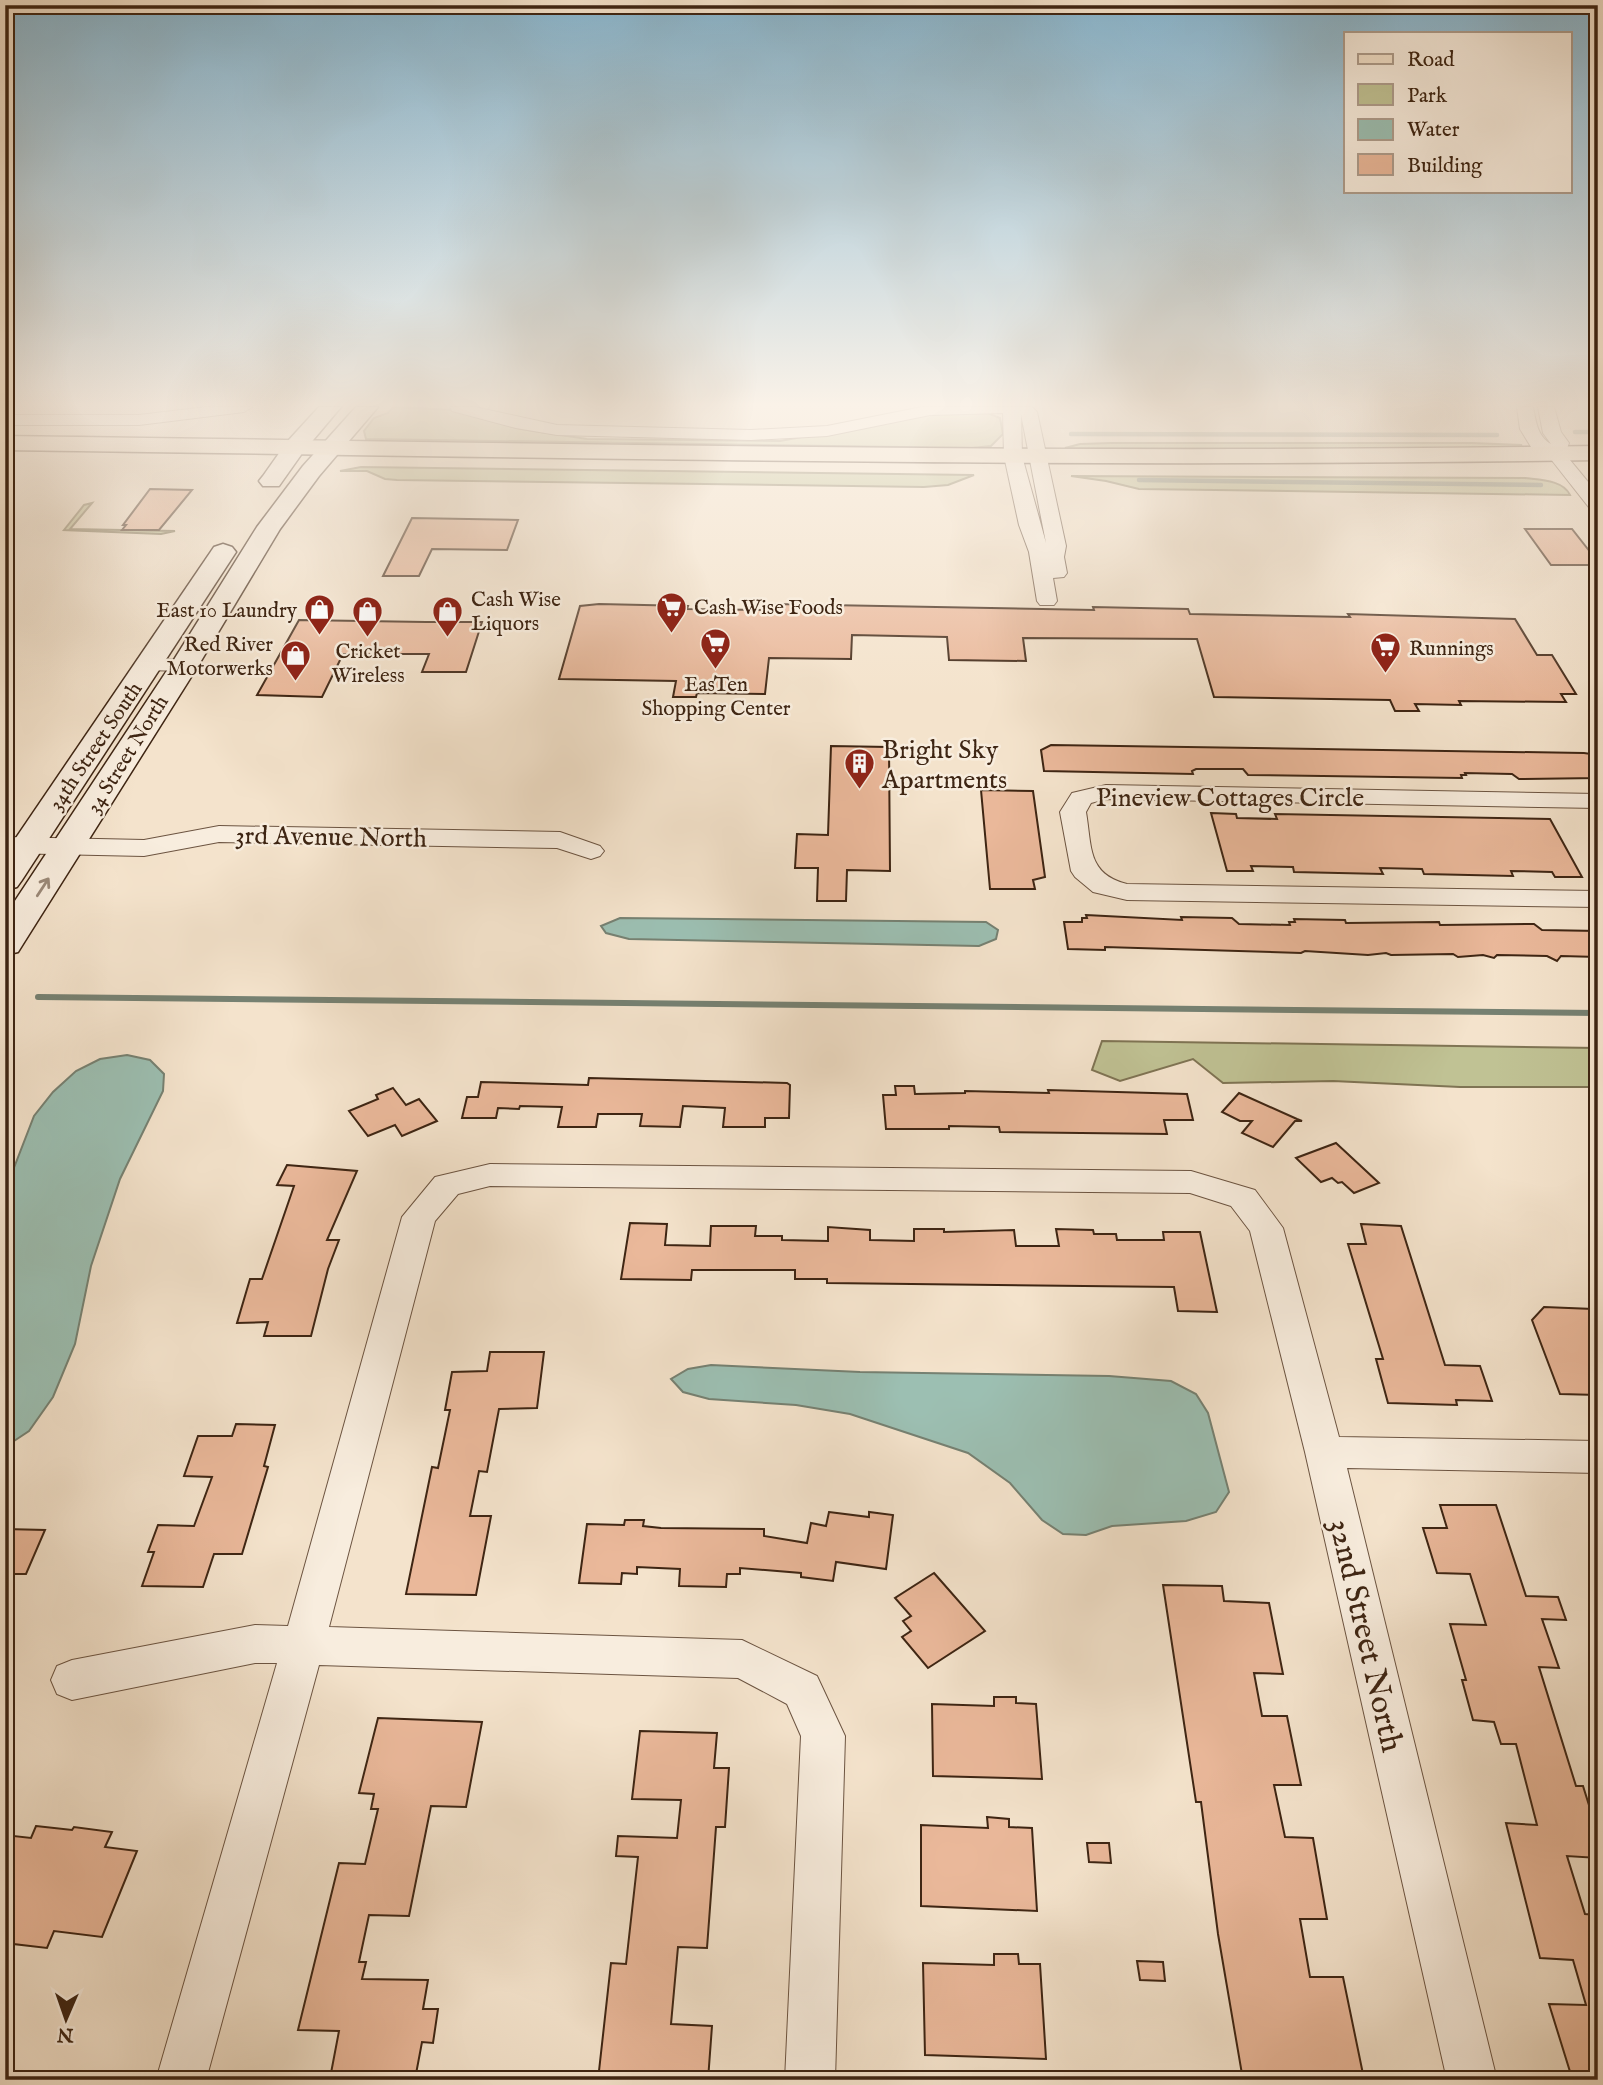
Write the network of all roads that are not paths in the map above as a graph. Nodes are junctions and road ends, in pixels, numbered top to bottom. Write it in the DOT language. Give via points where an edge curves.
graph roads {
  1 [pos="287,504"];
  2 [pos="1024,504"];
  3 [pos="1048,504"];
  4 [pos="239,527"];
  5 [pos="148,665"];
  6 [pos="184,666"];
  7 [pos="1598,801"];
  8 [pos="17,845"];
  9 [pos="69,846"];
  10 [pos="591,851"];
  11 [pos="5,880"];
  12 [pos="1598,899"];
  13 [pos="5,944"];
  14 [pos="1324,1452"];
  15 [pos="1598,1457"];
  16 [pos="303,1645"];
  17 [pos="72,1680"];
  18 [pos="181,2080"];
  19 [pos="810,2080"];
  20 [pos="1472,2080"];
  1 -- 6 [label="main road, 34 Street North"];
  2 -- 3 [label="street" via="1055,601 1056,546"];
  4 -- 5 [label="main road, 34th Street South"];
  5 -- 6 [label="street"];
  5 -- 8 [label="main road, 34th Street South"];
  6 -- 9 [label="main road, 34 Street North"];
  7 -- 12 [label="street, Pineview Cottages Circle" via="1106,792 1081,799 1073,812 1084,871 1102,886 1127,892"];
  8 -- 9 [label="street, 3rd Avenue North"];
  8 -- 11 [label="main road, 34th Street South"];
  9 -- 10 [label="street, 3rd Avenue North" via="144,848 219,834 560,840"];
  13 -- 9 [label="main road, 34 Street North, one-way"];
  14 -- 15 [label="street"];
  14 -- 16 [label="street, 32nd Street North" via="1266,1228 1243,1198 1191,1182 490,1175 447,1185 419,1217"];
  14 -- 20 [label="street, 32nd Street North"];
  16 -- 17 [label="street" via="255,1644"];
  16 -- 18 [label="street"];
  16 -- 19 [label="street" via="742,1659 802,1690 823,1736"];
}
